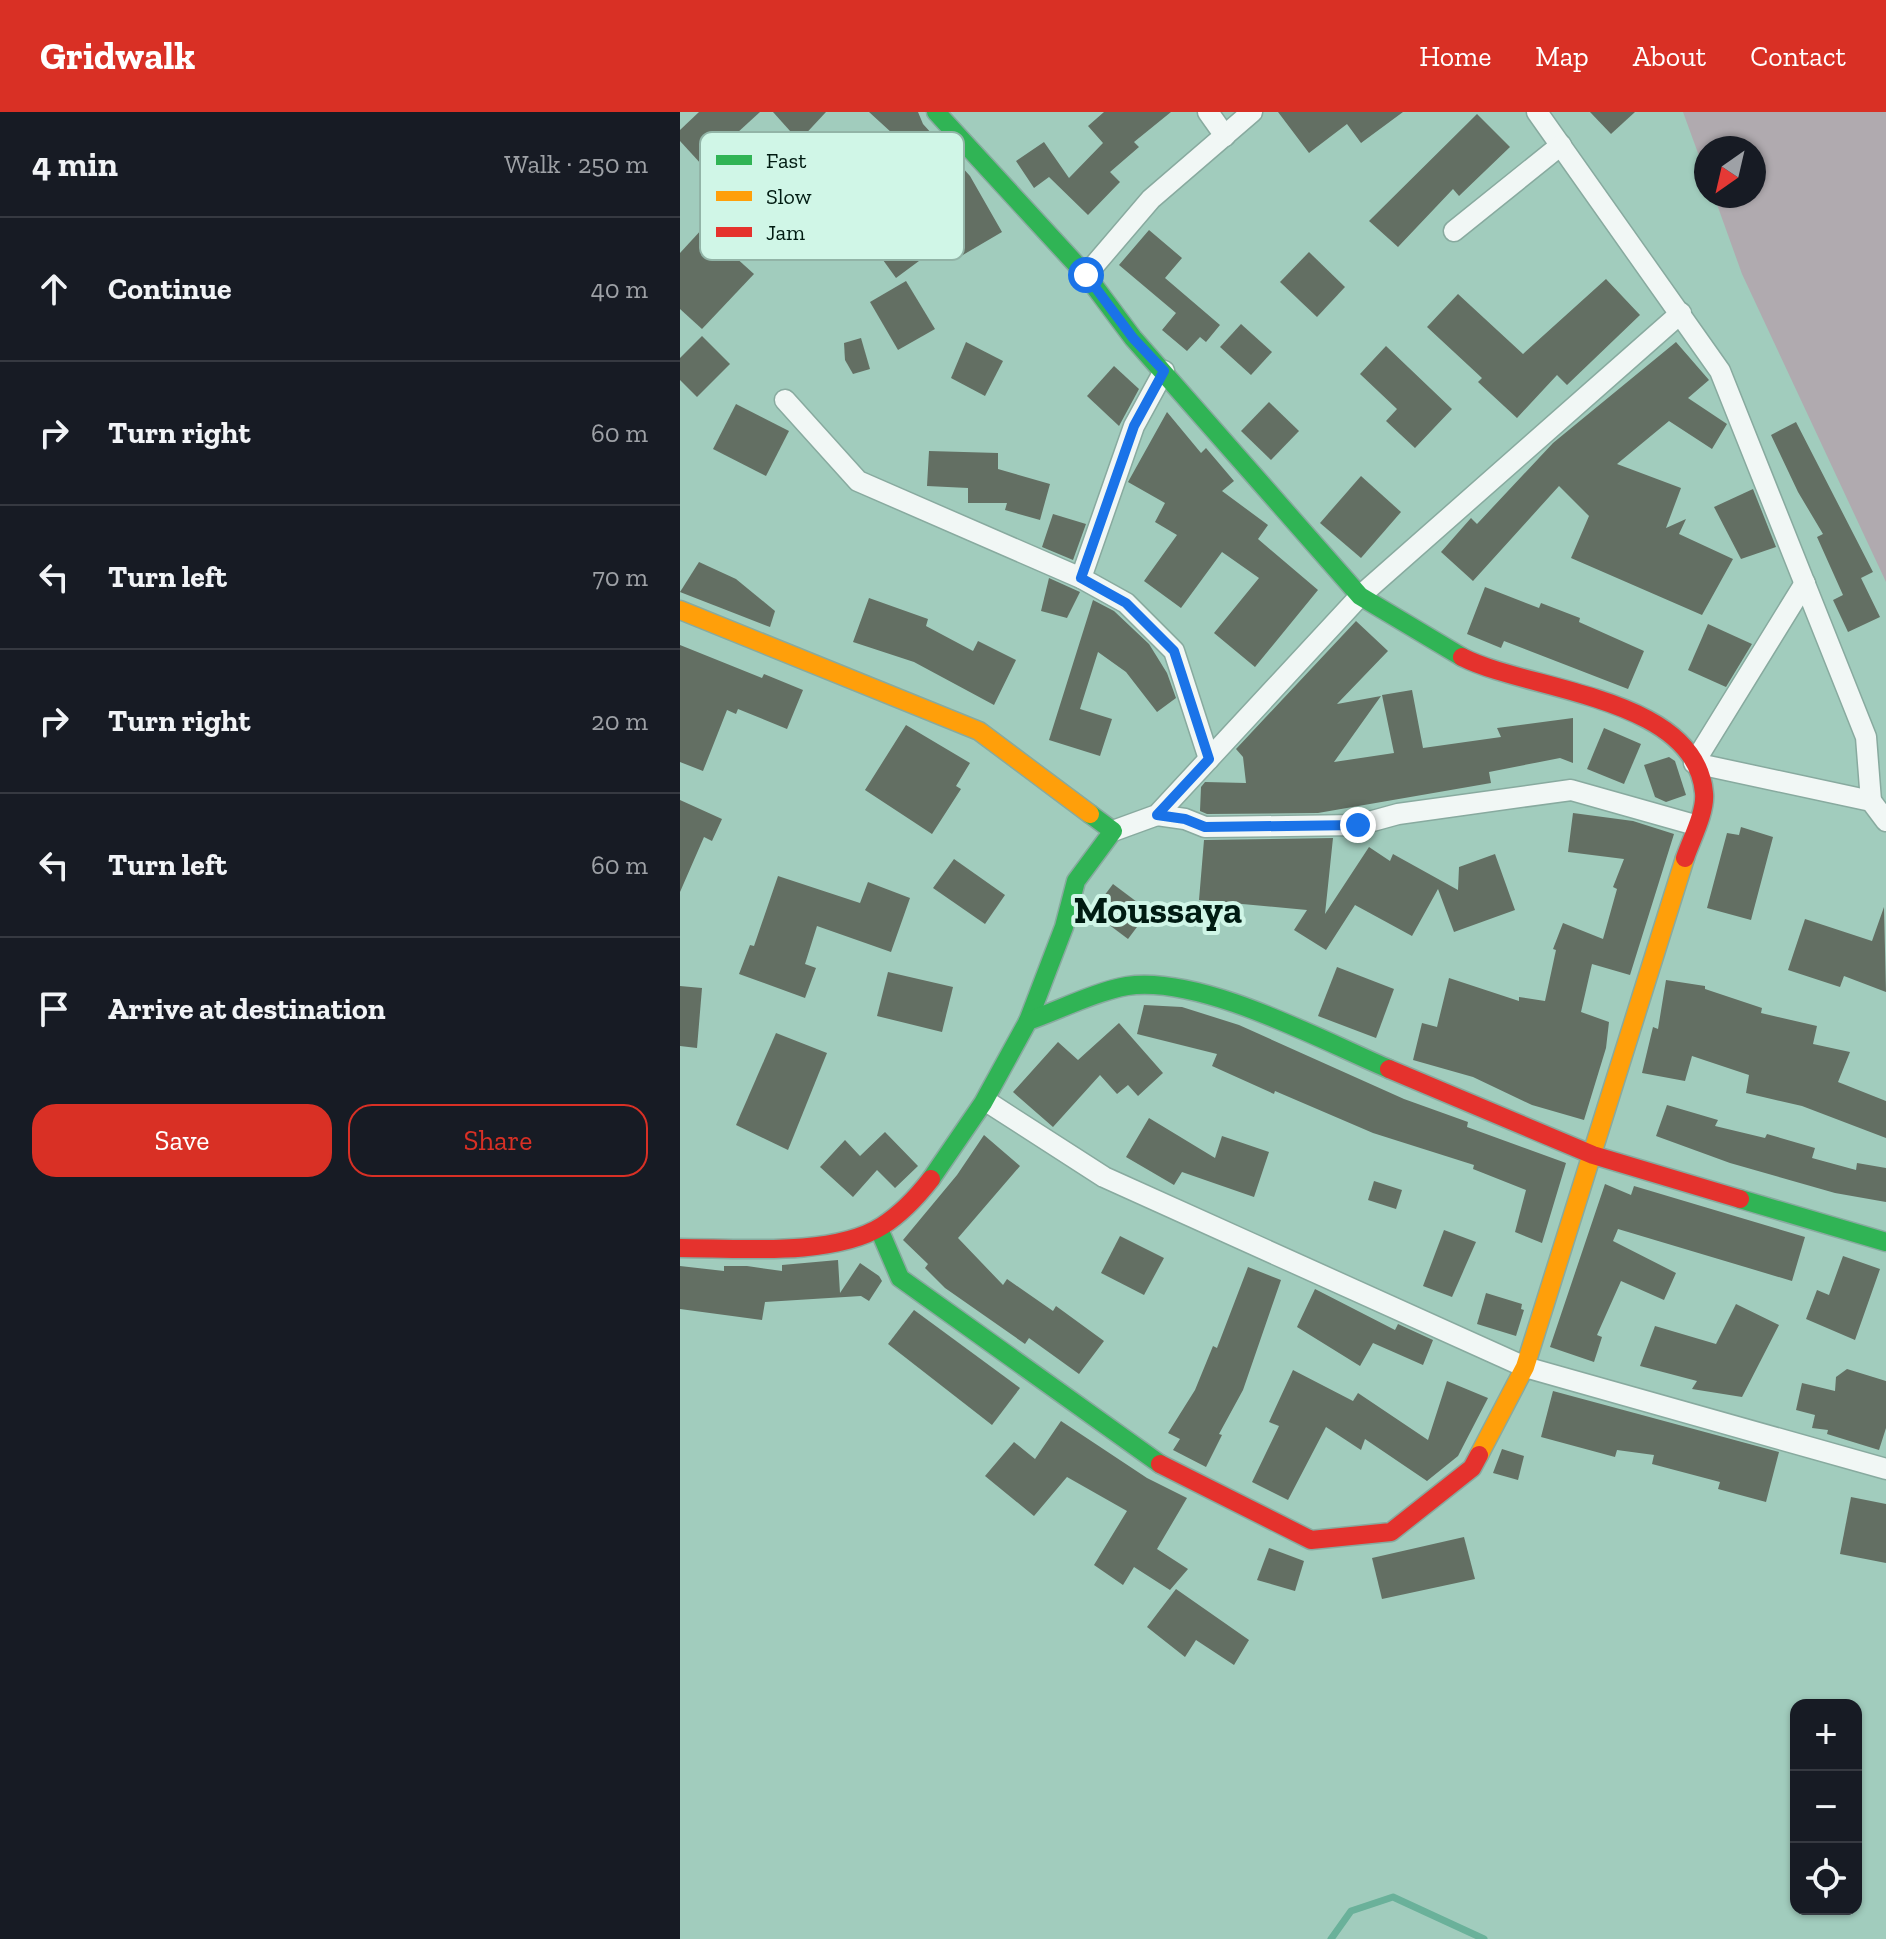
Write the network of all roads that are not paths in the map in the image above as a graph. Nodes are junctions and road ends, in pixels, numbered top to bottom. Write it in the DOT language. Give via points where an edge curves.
graph roads {
  1 [pos="936,112"];
  2 [pos="1208,112"];
  3 [pos="1252,112"];
  4 [pos="1537,112"];
  5 [pos="954,132"];
  6 [pos="1225,136"];
  7 [pos="964,142"];
  8 [pos="1561,145"];
  9 [pos="1454,231"];
  10 [pos="1086,275"];
  11 [pos="1681,313"];
  12 [pos="1164,371"];
  13 [pos="785,400"];
  14 [pos="1081,578"];
  15 [pos="1805,583"];
  16 [pos="1360,596"];
  17 [pos="680,610"];
  18 [pos="1209,759"];
  19 [pos="1694,763"];
  20 [pos="1871,801"];
  21 [pos="1157,815"];
  22 [pos="1886,821"];
  23 [pos="1695,825"];
  24 [pos="1113,831"];
  25 [pos="1028,1021"];
  26 [pos="986,1101"];
  27 [pos="1593,1155"];
  28 [pos="879,1229"];
  29 [pos="1886,1242"];
  30 [pos="680,1248"];
  31 [pos="1525,1367"];
  32 [pos="1886,1469"];
  1 -- 5 [label="street"];
  2 -- 6 [label="street"];
  3 -- 6 [label="street"];
  4 -- 8 [label="street"];
  6 -- 10 [label="street" via="1151,199"];
  7 -- 10 [label="street"];
  8 -- 9 [label="street"];
  8 -- 11 [label="street"];
  10 -- 12 [label="street"];
  11 -- 15 [label="street" via="1720,371"];
  11 -- 16 [label="street"];
  12 -- 14 [label="street" via="1134,426"];
  12 -- 16 [label="street"];
  13 -- 14 [label="street" via="858,481"];
  14 -- 18 [label="street" via="1126,603 1174,651"];
  15 -- 19 [label="street"];
  15 -- 20 [label="street" via="1866,737"];
  16 -- 18 [label="street"];
  16 -- 19 [label="street" via="1466,659 1620,705 1690,749"];
  17 -- 24 [label="street" via="979,731"];
  18 -- 21 [label="street"];
  19 -- 20 [label="street"];
  19 -- 23 [label="street" via="1705,795"];
  20 -- 22 [label="street"];
  21 -- 23 [label="street" via="1205,827 1358,825 1398,814 1571,790"];
  21 -- 24 [label="street"];
  23 -- 27 [label="street"];
  24 -- 25 [label="street" via="1076,881"];
  25 -- 26 [label="street"];
  25 -- 27 [label="street" via="1127,986 1185,989 1245,1008"];
  26 -- 28 [label="street" via="910,1204"];
  26 -- 31 [label="street" via="1104,1177"];
  27 -- 29 [label="street"];
  27 -- 31 [label="street"];
  28 -- 30 [label="street" via="825,1243"];
  28 -- 31 [label="street" via="900,1278 1161,1464 1311,1540 1391,1532 1472,1468"];
  31 -- 32 [label="street"];
}
